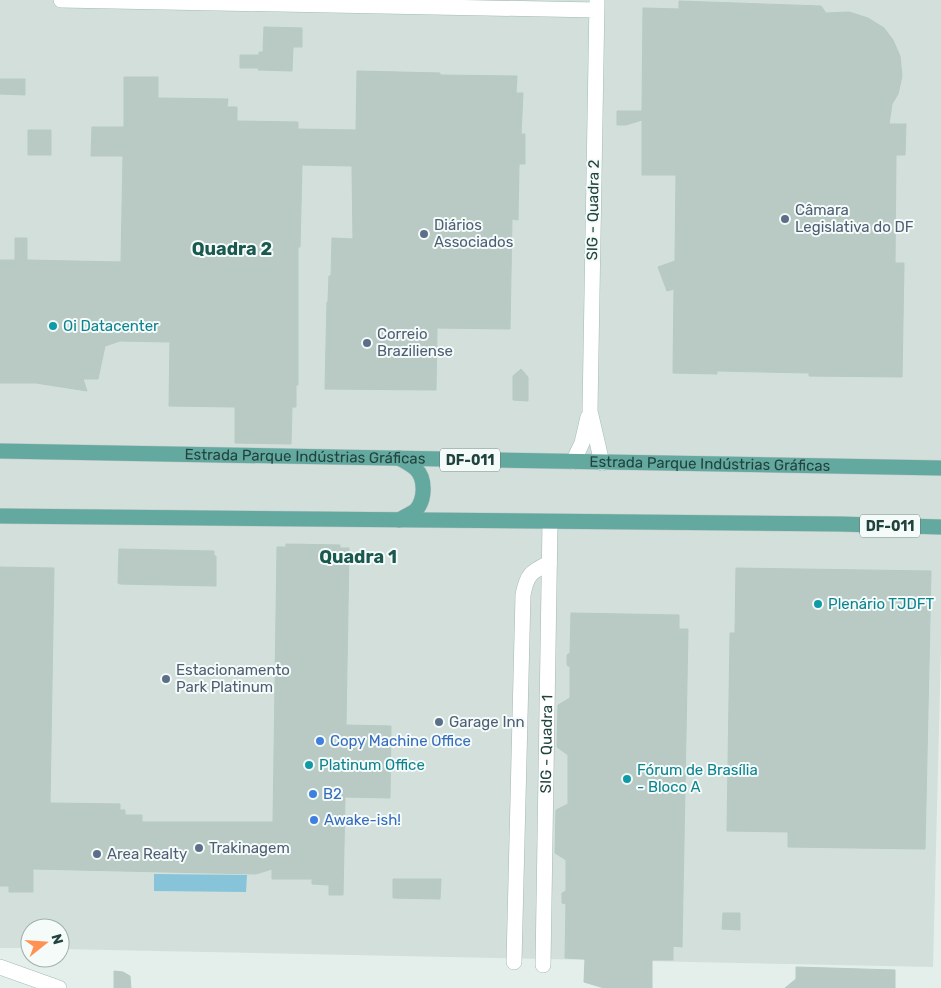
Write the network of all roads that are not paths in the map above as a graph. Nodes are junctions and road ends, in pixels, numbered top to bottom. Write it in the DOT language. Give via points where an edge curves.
graph roads {
  1 [pos="61,0"];
  2 [pos="597,5"];
  3 [pos="590,411"];
  4 [pos="0,451"];
  5 [pos="399,458"];
  6 [pos="573,462"];
  7 [pos="602,463"];
  8 [pos="941,468"];
  9 [pos="0,516"];
  10 [pos="397,521"];
  11 [pos="550,522"];
  12 [pos="941,527"];
  13 [pos="549,563"];
  14 [pos="514,962"];
  15 [pos="543,964"];
  16 [pos="0,967"];
  17 [pos="59,988"];
  1 -- 2 [label="street"];
  2 -- 3 [label="street, SIG - Quadra 2"];
  3 -- 6 [label="street, SIG - Quadra 2" via="582,443"];
  3 -- 7 [label="street, SIG - Quadra 2"];
  4 -- 5 [label="main road, Estrada Parque Indústrias Gráficas / DF-011"];
  5 -- 6 [label="main road, Estrada Parque Indústrias Gráficas / DF-011"];
  5 -- 10 [label="main road" via="417,469 423,492 415,511"];
  6 -- 7 [label="main road, Estrada Parque Indústrias Gráficas / DF-011"];
  7 -- 8 [label="main road, Estrada Parque Indústrias Gráficas / DF-011"];
  9 -- 10 [label="main road, DF-011"];
  10 -- 11 [label="main road, DF-011"];
  11 -- 12 [label="main road, DF-011"];
  11 -- 13 [label="street, SIG - Quadra 1"];
  13 -- 14 [label="street" via="530,574 525,581 523,595"];
  13 -- 15 [label="street, SIG - Quadra 1"];
  16 -- 17 [label="street"];
}
